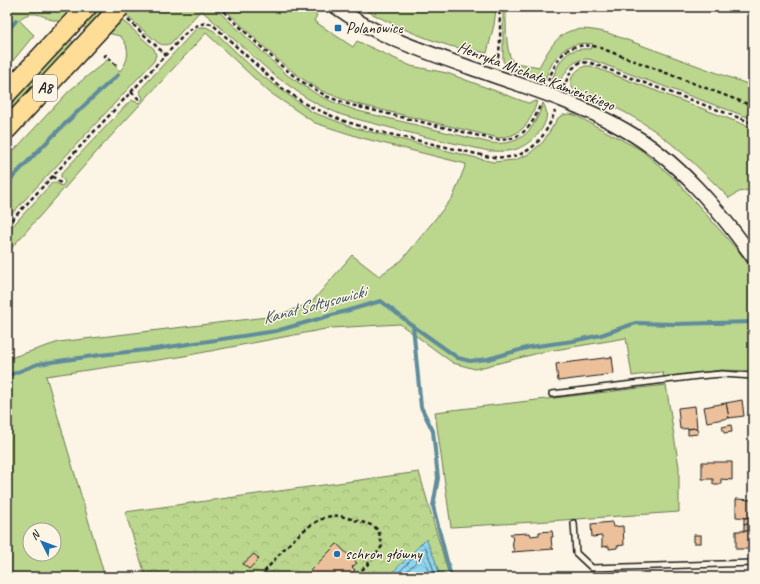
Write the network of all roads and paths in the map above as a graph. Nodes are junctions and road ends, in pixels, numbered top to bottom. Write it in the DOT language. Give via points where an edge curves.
graph roads {
  1 [pos="12,7"];
  2 [pos="87,7"];
  3 [pos="120,7"];
  4 [pos="218,7"];
  5 [pos="336,7"];
  6 [pos="499,7"];
  7 [pos="7,12"];
  8 [pos="132,23"];
  9 [pos="166,55"];
  10 [pos="103,58"];
  11 [pos="117,66"];
  12 [pos="492,75"];
  13 [pos="547,84"];
  14 [pos="131,92"];
  15 [pos="7,93"];
  16 [pos="140,100"];
  17 [pos="560,100"];
  18 [pos="753,106"];
  19 [pos="539,108"];
  20 [pos="753,123"];
  21 [pos="7,128"];
  22 [pos="52,176"];
  23 [pos="62,184"];
  24 [pos="7,225"];
  25 [pos="753,257"];
  26 [pos="753,376"];
  27 [pos="552,394"];
  28 [pos="574,523"];
  29 [pos="753,563"];
  30 [pos="260,577"];
  31 [pos="355,577"];
  1 -- 7 [label="path"];
  2 -- 15 [label="highway, A8"];
  3 -- 21 [label="highway, A8, bridge"];
  4 -- 19 [label="path" via="299,80 328,97 351,106 501,141 520,134 528,127"];
  5 -- 12 [label="street, Henryka Michała Kamieńskiego" via="378,32"];
  6 -- 12 [label="path" via="498,57"];
  8 -- 9 [label="path"];
  9 -- 14 [label="path"];
  9 -- 17 [label="path" via="198,24 212,24 279,86 307,105 341,120 376,131 490,158 509,157 528,151 540,140 549,126"];
  10 -- 11 [label="path" via="106,55"];
  12 -- 17 [label="street, Henryka Michała Kamieńskiego"];
  13 -- 18 [label="path" via="560,56 585,45 598,47"];
  14 -- 16 [label="path"];
  14 -- 22 [label="path"];
  17 -- 20 [label="path" via="566,79 580,62"];
  17 -- 25 [label="street, Henryka Michała Kamieńskiego" via="598,115 650,146 697,188"];
  22 -- 23 [label="path"];
  22 -- 24 [label="path"];
  26 -- 27 [label="lane" via="698,376"];
  28 -- 29 [label="lane" via="576,553 592,568"];
  30 -- 31 [label="path" via="288,544 313,523 332,516 374,525 380,534 382,546"];
}
